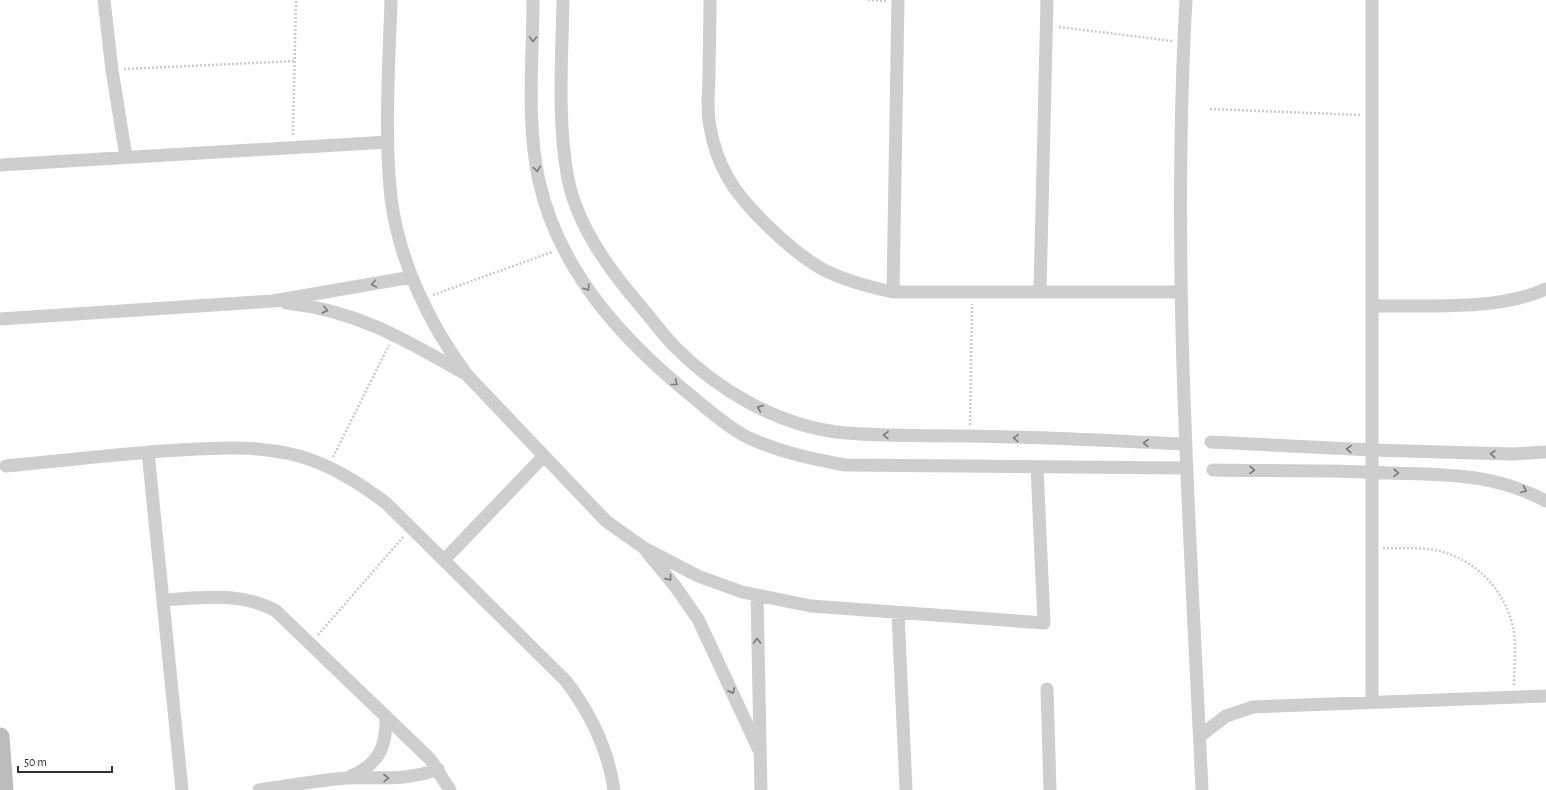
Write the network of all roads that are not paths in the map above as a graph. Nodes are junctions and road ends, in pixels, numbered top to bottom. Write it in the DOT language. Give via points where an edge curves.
graph roads {
  1 [pos="104,0"];
  2 [pos="390,0"];
  3 [pos="534,0"];
  4 [pos="563,0"];
  5 [pos="710,0"];
  6 [pos="1047,0"];
  7 [pos="1186,0"];
  8 [pos="1372,0"];
  9 [pos="898,1"];
  10 [pos="388,142"];
  11 [pos="126,157"];
  12 [pos="0,165"];
  13 [pos="412,278"];
  14 [pos="1546,289"];
  15 [pos="893,292"];
  16 [pos="1040,292"];
  17 [pos="1181,292"];
  18 [pos="273,302"];
  19 [pos="1372,306"];
  20 [pos="0,319"];
  21 [pos="467,375"];
  22 [pos="1211,442"];
  23 [pos="1185,444"];
  24 [pos="1372,450"];
  25 [pos="148,452"];
  26 [pos="1546,452"];
  27 [pos="543,457"];
  28 [pos="6,466"];
  29 [pos="1038,467"];
  30 [pos="1186,468"];
  31 [pos="1213,470"];
  32 [pos="1372,472"];
  33 [pos="1546,501"];
  34 [pos="644,548"];
  35 [pos="444,560"];
  36 [pos="757,596"];
  37 [pos="163,600"];
  38 [pos="898,613"];
  39 [pos="1046,689"];
  40 [pos="1546,696"];
  41 [pos="1372,702"];
  42 [pos="386,716"];
  43 [pos="1200,736"];
  44 [pos="0,737"];
  45 [pos="759,750"];
  46 [pos="438,769"];
  47 [pos="347,778"];
  48 [pos="4,790"];
  49 [pos="182,790"];
  50 [pos="259,790"];
  51 [pos="450,790"];
  52 [pos="614,790"];
  53 [pos="761,790"];
  54 [pos="906,790"];
  55 [pos="1050,790"];
  56 [pos="1202,790"];
  1 -- 11 [label="street"];
  2 -- 10 [label="street"];
  3 -- 29 [label="street, one-way" via="532,128 534,154 546,207 563,248 576,271 596,301 642,353 722,420 748,437 810,459 845,465"];
  23 -- 4 [label="street, one-way" via="875,435 834,431 794,422 756,406 720,385 676,348 626,290 602,256 582,220 569,181 563,140"];
  5 -- 15 [label="street" via="709,125 716,152 727,177 783,241 803,256 846,280"];
  6 -- 16 [label="street"];
  7 -- 17 [label="street" via="1180,193"];
  8 -- 19 [label="street"];
  9 -- 15 [label="street"];
  10 -- 11 [label="street"];
  10 -- 13 [label="street" via="392,199 397,227"];
  11 -- 12 [label="street"];
  13 -- 18 [label="street, one-way"];
  13 -- 21 [label="street" via="449,351"];
  14 -- 19 [label="street" via="1507,301"];
  15 -- 16 [label="street"];
  16 -- 17 [label="street"];
  17 -- 23 [label="street"];
  18 -- 20 [label="street"];
  18 -- 21 [label="street, one-way" via="328,310 370,324 394,334"];
  19 -- 24 [label="street"];
  21 -- 27 [label="street"];
  24 -- 22 [label="street, one-way"];
  23 -- 30 [label="street"];
  26 -- 24 [label="street, one-way" via="1511,454"];
  24 -- 32 [label="street"];
  25 -- 28 [label="street"];
  25 -- 35 [label="street" via="206,448 268,450 299,456 359,483 386,504"];
  25 -- 37 [label="street"];
  27 -- 34 [label="street" via="606,521"];
  27 -- 35 [label="street"];
  29 -- 30 [label="street"];
  29 -- 38 [label="street" via="1044,623"];
  30 -- 43 [label="street"];
  31 -- 32 [label="street, one-way"];
  32 -- 33 [label="street, one-way" via="1473,476 1500,481 1526,490"];
  32 -- 41 [label="street"];
  34 -- 36 [label="street" via="698,576"];
  34 -- 45 [label="street, one-way" via="698,619"];
  35 -- 52 [label="street" via="575,692 600,736"];
  36 -- 38 [label="street" via="811,606"];
  45 -- 36 [label="street, one-way"];
  37 -- 42 [label="street" via="252,600 276,611"];
  37 -- 49 [label="street"];
  38 -- 54 [label="street"];
  39 -- 55 [label="street"];
  40 -- 41 [label="street"];
  41 -- 43 [label="street" via="1253,707 1226,716"];
  42 -- 46 [label="street"];
  42 -- 47 [label="street" via="386,738 383,748 362,772"];
  43 -- 56 [label="street"];
  44 -- 48 [label="street"];
  45 -- 53 [label="street"];
  47 -- 46 [label="street, one-way" via="407,778"];
  46 -- 51 [label="street"];
  47 -- 50 [label="street"];
}
